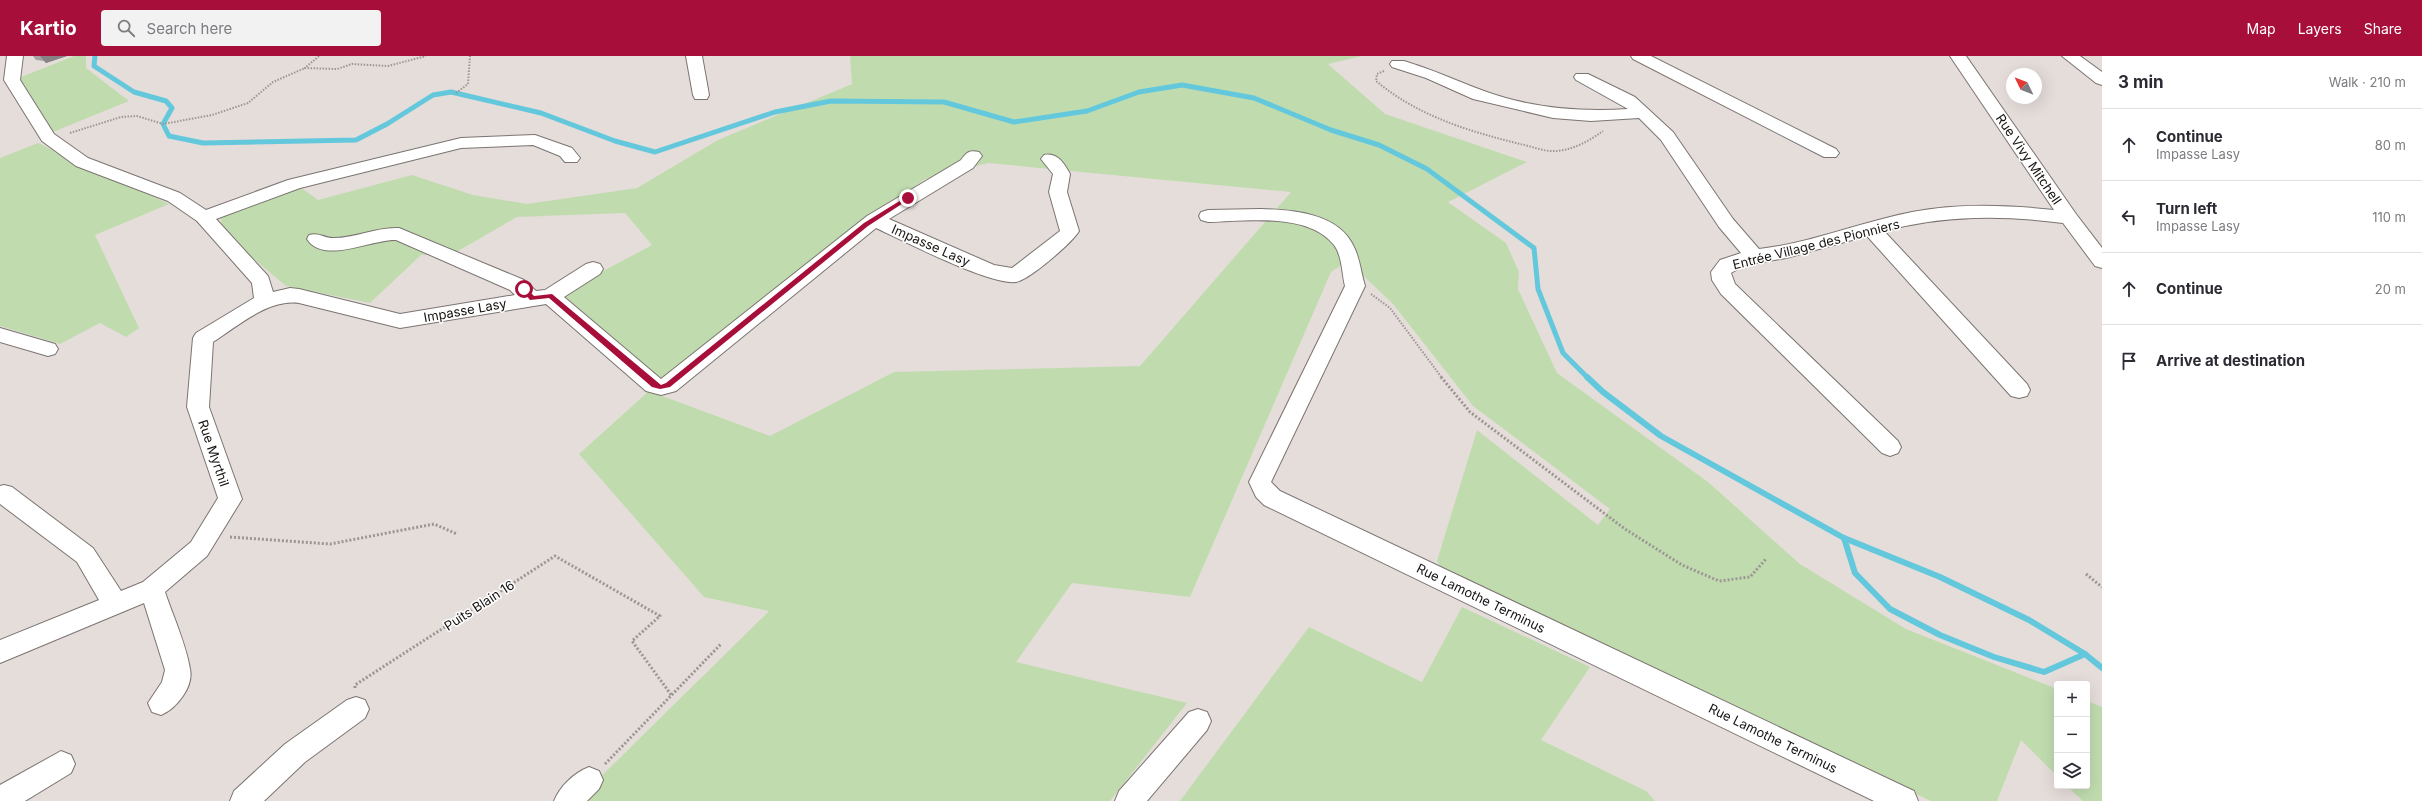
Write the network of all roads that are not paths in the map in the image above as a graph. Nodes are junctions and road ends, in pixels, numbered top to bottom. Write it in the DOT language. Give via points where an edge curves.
graph roads {
  1 [pos="15,56"];
  2 [pos="694,56"];
  3 [pos="1640,56"];
  4 [pos="1958,56"];
  5 [pos="2070,56"];
  6 [pos="1398,64"];
  7 [pos="1582,77"];
  8 [pos="2102,80"];
  9 [pos="700,95"];
  10 [pos="1643,113"];
  11 [pos="1830,153"];
  12 [pos="973,156"];
  13 [pos="571,158"];
  14 [pos="1050,159"];
  15 [pos="1208,216"];
  16 [pos="204,217"];
  17 [pos="2069,218"];
  18 [pos="874,220"];
  19 [pos="1872,230"];
  20 [pos="316,239"];
  21 [pos="1754,257"];
  22 [pos="2102,261"];
  23 [pos="593,269"];
  24 [pos="541,297"];
  25 [pos="265,301"];
  26 [pos="0,335"];
  27 [pos="48,349"];
  28 [pos="2019,390"];
  29 [pos="1890,447"];
  30 [pos="4,494"];
  31 [pos="152,589"];
  32 [pos="115,603"];
  33 [pos="0,652"];
  34 [pos="161,703"];
  35 [pos="356,709"];
  36 [pos="1198,721"];
  37 [pos="61,764"];
  38 [pos="589,780"];
  39 [pos="0,801"];
  40 [pos="244,801"];
  41 [pos="568,801"];
  42 [pos="1129,801"];
  43 [pos="1904,801"];
  1 -- 16 [label="street" via="12,80 48,137 82,162 174,197"];
  2 -- 9 [label="street"];
  3 -- 11 [label="street"];
  4 -- 17 [label="street, Rue Vivy Mitchell"];
  5 -- 8 [label="street"];
  6 -- 10 [label="street" via="1479,95 1553,113 1591,116"];
  7 -- 10 [label="street" via="1629,101"];
  10 -- 21 [label="street" via="1667,136 1726,223"];
  12 -- 18 [label="street" via="967,164"];
  13 -- 16 [label="street" via="566,152 535,140 461,143 294,184"];
  14 -- 18 [label="street, Impasse Lasy" via="1064,177 1058,192 1068,220 1069,234 1016,275 988,270"];
  15 -- 43 [label="street, Rue Lamothe Terminus" via="1300,217 1321,224 1343,243 1355,286 1260,482 1272,498"];
  16 -- 25 [label="street" via="260,281"];
  17 -- 19 [label="street, Entrée Village des Pionniers" via="2037,214 1955,212"];
  17 -- 22 [label="street, Rue Vivy Mitchell"];
  18 -- 24 [label="street" via="668,385 660,387 654,385"];
  19 -- 21 [label="street, Entrée Village des Pionniers"];
  19 -- 28 [label="street"];
  20 -- 24 [label="street" via="330,246 378,233 399,234"];
  21 -- 29 [label="street, Entrée Village des Pionniers" via="1728,265 1721,272 1725,284"];
  23 -- 24 [label="street"];
  24 -- 25 [label="street, Impasse Lasy" via="400,321 299,296 290,295"];
  25 -- 31 [label="street, Rue Myrthil" via="203,338 198,407 230,499 199,549"];
  26 -- 27 [label="street"];
  30 -- 32 [label="street" via="85,555"];
  31 -- 32 [label="street, Rue Myrthil"];
  31 -- 34 [label="street" via="178,670 174,687"];
  32 -- 33 [label="street, Rue Myrthil"];
  35 -- 40 [label="street" via="295,753"];
  36 -- 42 [label="street"];
  37 -- 39 [label="street"];
  38 -- 41 [label="street"];
}
